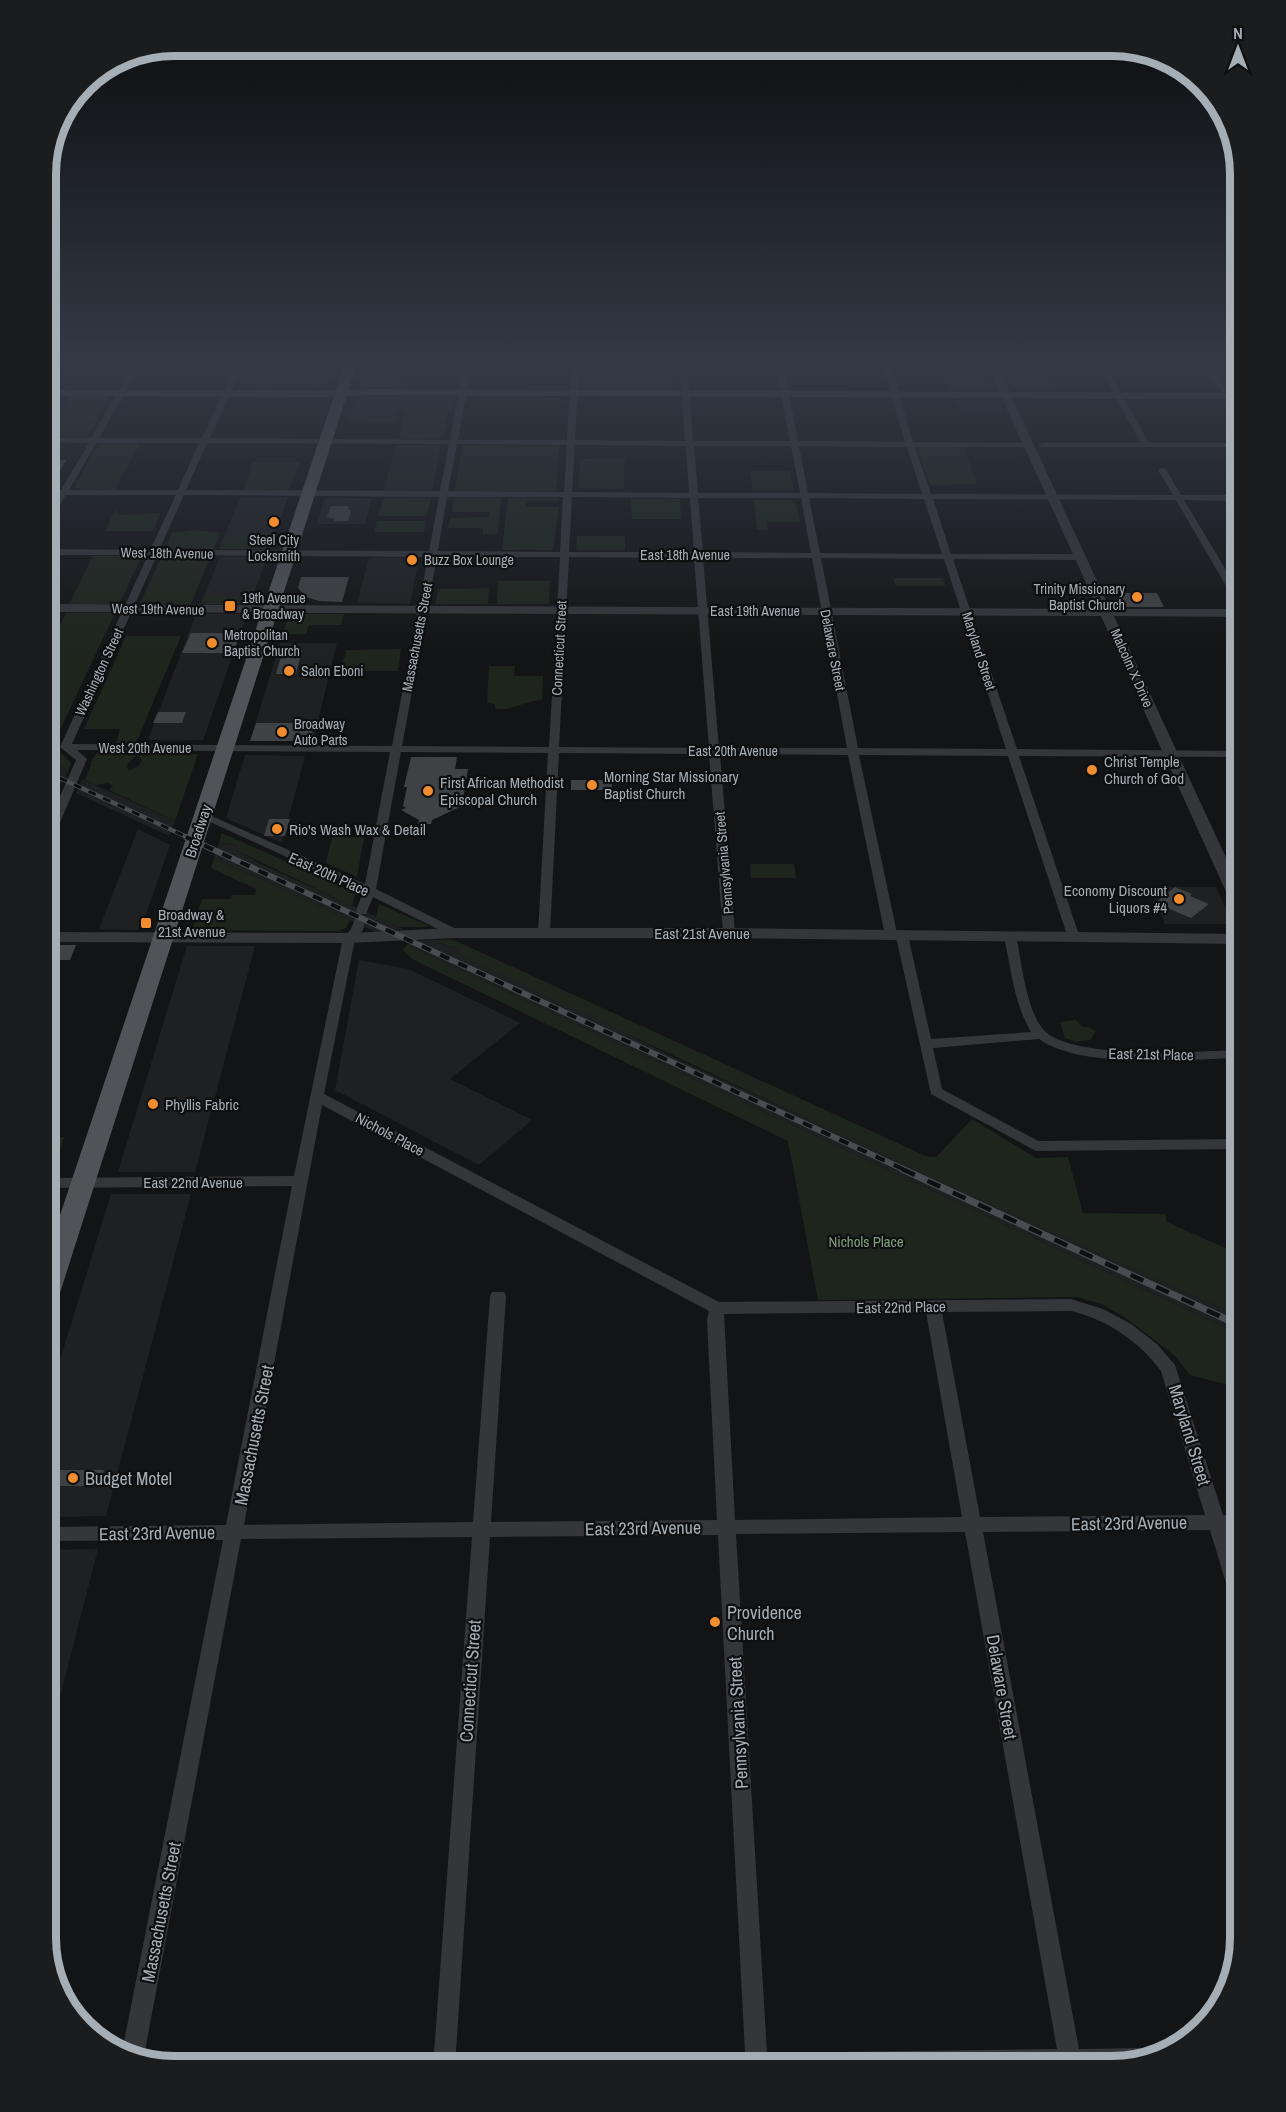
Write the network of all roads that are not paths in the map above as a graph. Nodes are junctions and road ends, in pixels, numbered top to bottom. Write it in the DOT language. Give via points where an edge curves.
graph roads {
  1 [pos="81,462"];
  2 [pos="195,462"];
  3 [pos="319,462"];
  4 [pos="450,462"];
  5 [pos="570,462"];
  6 [pos="690,462"];
  7 [pos="799,462"];
  8 [pos="916,462"];
  9 [pos="1037,462"];
  10 [pos="1162,470"];
  11 [pos="56,492"];
  12 [pos="63,492"];
  13 [pos="181,493"];
  14 [pos="308,494"];
  15 [pos="444,494"];
  16 [pos="568,495"];
  17 [pos="693,495"];
  18 [pos="806,496"];
  19 [pos="928,496"];
  20 [pos="1053,497"];
  21 [pos="1177,498"];
  22 [pos="1230,498"];
  23 [pos="56,504"];
  24 [pos="56,552"];
  25 [pos="154,552"];
  26 [pos="289,554"];
  27 [pos="433,555"];
  28 [pos="565,555"];
  29 [pos="698,555"];
  30 [pos="815,556"];
  31 [pos="947,556"];
  32 [pos="1081,556"];
  33 [pos="1230,585"];
  34 [pos="56,608"];
  35 [pos="128,608"];
  36 [pos="270,609"];
  37 [pos="422,610"];
  38 [pos="561,610"];
  39 [pos="702,611"];
  40 [pos="825,611"];
  41 [pos="965,611"];
  42 [pos="1107,612"];
  43 [pos="1230,612"];
  44 [pos="65,747"];
  45 [pos="225,748"];
  46 [pos="396,749"];
  47 [pos="554,750"];
  48 [pos="714,751"];
  49 [pos="854,752"];
  50 [pos="1012,753"];
  51 [pos="1170,754"];
  52 [pos="1230,754"];
  53 [pos="203,816"];
  54 [pos="56,819"];
  55 [pos="1230,883"];
  56 [pos="370,891"];
  57 [pos="454,933"];
  58 [pos="544,933"];
  59 [pos="729,933"];
  60 [pos="897,935"];
  61 [pos="56,937"];
  62 [pos="1010,937"];
  63 [pos="163,938"];
  64 [pos="349,938"];
  65 [pos="1074,938"];
  66 [pos="1230,939"];
  67 [pos="1041,1035"];
  68 [pos="926,1044"];
  69 [pos="1230,1054"];
  70 [pos="318,1096"];
  71 [pos="1230,1144"];
  72 [pos="302,1181"];
  73 [pos="56,1183"];
  74 [pos="83,1183"];
  75 [pos="56,1265"];
  76 [pos="498,1296"];
  77 [pos="933,1307"];
  78 [pos="1084,1307"];
  79 [pos="717,1308"];
  80 [pos="1216,1522"];
  81 [pos="1230,1522"];
  82 [pos="972,1525"];
  83 [pos="727,1526"];
  84 [pos="481,1530"];
  85 [pos="235,1532"];
  86 [pos="56,1534"];
  87 [pos="1230,1567"];
  88 [pos="135,2050"];
  89 [pos="445,2056"];
  90 [pos="756,2056"];
  91 [pos="1069,2056"];
  1 -- 12 [label="street"];
  2 -- 13 [label="street, Washington Street"];
  3 -- 14 [label="main road, Broadway"];
  4 -- 15 [label="street, Massachusetts Street"];
  5 -- 16 [label="street, Connecticut Street"];
  6 -- 17 [label="street, Pennsylvania Street"];
  7 -- 18 [label="street, Delaware Street"];
  8 -- 19 [label="street, Maryland Street"];
  9 -- 20 [label="street, Malcolm X Drive"];
  10 -- 21 [label="street"];
  11 -- 12 [label="street"];
  12 -- 13 [label="street"];
  12 -- 23 [label="street"];
  13 -- 14 [label="street"];
  13 -- 25 [label="street, Washington Street"];
  14 -- 15 [label="street"];
  14 -- 26 [label="main road, Broadway"];
  15 -- 16 [label="street"];
  15 -- 27 [label="street, Massachusetts Street"];
  16 -- 17 [label="street"];
  16 -- 28 [label="street, Connecticut Street"];
  17 -- 18 [label="street"];
  17 -- 29 [label="street, Pennsylvania Street"];
  18 -- 19 [label="street"];
  18 -- 30 [label="street, Delaware Street"];
  19 -- 20 [label="street"];
  19 -- 31 [label="street, Maryland Street"];
  20 -- 21 [label="street"];
  20 -- 32 [label="street, Malcolm X Drive"];
  21 -- 22 [label="street"];
  21 -- 33 [label="street"];
  24 -- 25 [label="street, West 18th Avenue"];
  25 -- 26 [label="street, West 18th Avenue"];
  25 -- 35 [label="street, Washington Street"];
  26 -- 27 [label="street, East 18th Avenue"];
  26 -- 36 [label="main road, Broadway"];
  27 -- 28 [label="street, East 18th Avenue"];
  27 -- 37 [label="street, Massachusetts Street"];
  28 -- 29 [label="street, East 18th Avenue"];
  28 -- 38 [label="street, Connecticut Street"];
  29 -- 30 [label="street, East 18th Avenue"];
  29 -- 39 [label="street, Pennsylvania Street"];
  30 -- 31 [label="street, East 18th Avenue"];
  30 -- 40 [label="street, Delaware Street"];
  31 -- 32 [label="street, East 18th Avenue"];
  31 -- 41 [label="street, Maryland Street"];
  32 -- 42 [label="street, Malcolm X Drive"];
  34 -- 35 [label="street, West 19th Avenue"];
  35 -- 36 [label="street, West 19th Avenue"];
  35 -- 44 [label="street, Washington Street"];
  36 -- 37 [label="street, East 19th Avenue"];
  36 -- 45 [label="main road, Broadway"];
  37 -- 38 [label="street, East 19th Avenue"];
  37 -- 46 [label="street, Massachusetts Street"];
  38 -- 39 [label="street, East 19th Avenue"];
  38 -- 47 [label="street, Connecticut Street"];
  39 -- 40 [label="street, East 19th Avenue"];
  39 -- 48 [label="street, Pennsylvania Street"];
  40 -- 41 [label="street, East 19th Avenue"];
  40 -- 49 [label="street, Delaware Street"];
  41 -- 42 [label="street, East 19th Avenue"];
  41 -- 50 [label="street, Maryland Street"];
  42 -- 43 [label="street, East 19th Avenue"];
  42 -- 51 [label="street, Malcolm X Drive"];
  44 -- 45 [label="street, West 20th Avenue"];
  44 -- 54 [label="street" via="82,759"];
  45 -- 46 [label="street, East 20th Avenue"];
  45 -- 53 [label="main road, Broadway"];
  46 -- 47 [label="street, East 20th Avenue"];
  46 -- 56 [label="street, Massachusetts Street"];
  47 -- 48 [label="street, East 20th Avenue"];
  47 -- 58 [label="street, Connecticut Street"];
  48 -- 49 [label="street, East 20th Avenue"];
  48 -- 59 [label="street, Pennsylvania Street"];
  49 -- 50 [label="street, East 20th Avenue"];
  49 -- 60 [label="street, Delaware Street"];
  50 -- 51 [label="street, East 20th Avenue"];
  50 -- 65 [label="street, Maryland Street"];
  51 -- 52 [label="street, East 20th Avenue"];
  51 -- 55 [label="street, Malcolm X Drive"];
  53 -- 56 [label="street, East 20th Place"];
  53 -- 63 [label="main road, Broadway"];
  56 -- 57 [label="street, East 20th Place"];
  56 -- 64 [label="street, Massachusetts Street" via="357,930"];
  57 -- 58 [label="street, East 21st Avenue"];
  57 -- 64 [label="street, East 21st Avenue"];
  58 -- 59 [label="street, East 21st Avenue"];
  59 -- 60 [label="street, East 21st Avenue"];
  60 -- 62 [label="street, East 21st Avenue"];
  60 -- 68 [label="street, Delaware Street"];
  61 -- 63 [label="street, East 21st Avenue"];
  62 -- 65 [label="street, East 21st Avenue"];
  62 -- 67 [label="street" via="1030,1018"];
  63 -- 64 [label="street, East 21st Avenue"];
  63 -- 74 [label="main road, Broadway"];
  64 -- 70 [label="street, Massachusetts Street"];
  65 -- 66 [label="street, East 21st Avenue"];
  67 -- 68 [label="street"];
  67 -- 69 [label="street, East 21st Place" via="1061,1046 1091,1052"];
  68 -- 71 [label="street, Delaware Street" via="936,1091 1036,1146"];
  70 -- 72 [label="street, Massachusetts Street"];
  70 -- 79 [label="street, Nichols Place"];
  72 -- 74 [label="street, East 22nd Avenue"];
  72 -- 85 [label="street, Massachusetts Street"];
  73 -- 74 [label="street, East 22nd Avenue"];
  74 -- 75 [label="main road, Broadway"];
  76 -- 84 [label="street, Connecticut Street"];
  77 -- 78 [label="street, East 22nd Place"];
  77 -- 79 [label="street, East 22nd Place"];
  77 -- 82 [label="street, Delaware Street"];
  78 -- 80 [label="street, Maryland Street" via="1106,1316 1135,1337 1158,1355 1169,1370"];
  79 -- 83 [label="street, Pennsylvania Street"];
  80 -- 81 [label="street, East 23rd Avenue"];
  80 -- 82 [label="street, East 23rd Avenue"];
  80 -- 87 [label="street, Maryland Street"];
  82 -- 83 [label="street, East 23rd Avenue"];
  82 -- 91 [label="street, Delaware Street"];
  83 -- 84 [label="street, East 23rd Avenue"];
  83 -- 90 [label="street, Pennsylvania Street"];
  84 -- 85 [label="street, East 23rd Avenue"];
  84 -- 89 [label="street, Connecticut Street"];
  85 -- 86 [label="street, East 23rd Avenue"];
  85 -- 88 [label="street, Massachusetts Street"];
}
